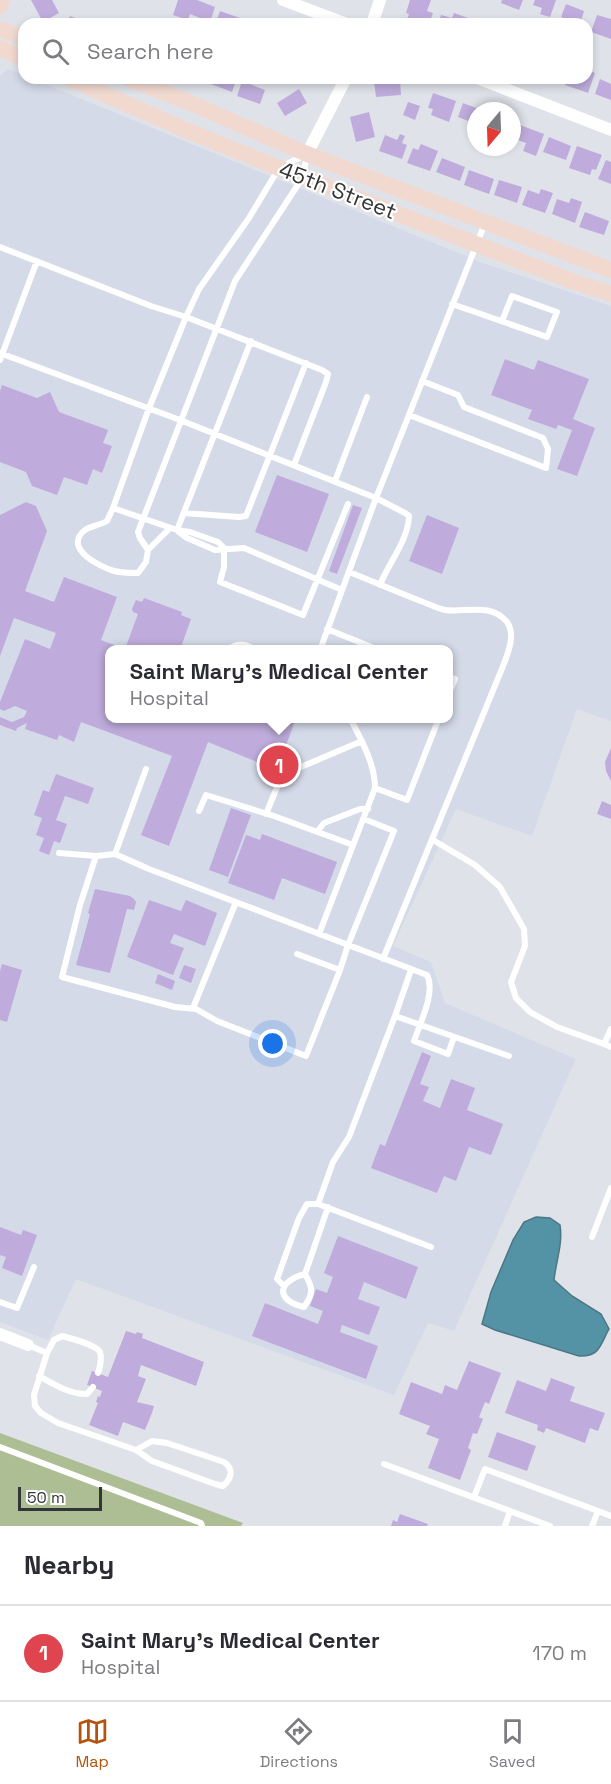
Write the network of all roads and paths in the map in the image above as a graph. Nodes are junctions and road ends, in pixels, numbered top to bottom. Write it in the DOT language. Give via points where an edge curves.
graph roads {
  1 [pos="2,0"];
  2 [pos="283,0"];
  3 [pos="380,0"];
  4 [pos="0,6"];
  5 [pos="331,18"];
  6 [pos="374,18"];
  7 [pos="0,29"];
  8 [pos="18,36"];
  9 [pos="0,48"];
  10 [pos="18,56"];
  11 [pos="82,84"];
  12 [pos="142,84"];
  13 [pos="343,84"];
  14 [pos="492,84"];
  15 [pos="611,130"];
  16 [pos="307,154"];
  17 [pos="279,168"];
  18 [pos="303,177"];
  19 [pos="484,222"];
  20 [pos="476,244"];
  21 [pos="0,247"];
  22 [pos="37,261"];
  23 [pos="611,270"];
  24 [pos="611,294"];
  25 [pos="452,304"];
  26 [pos="186,317"];
  27 [pos="502,321"];
  28 [pos="216,328"];
  29 [pos="250,341"];
  30 [pos="1,356"];
  31 [pos="306,363"];
  32 [pos="422,381"];
  33 [pos="367,397"];
  34 [pos="149,408"];
  35 [pos="409,415"];
  36 [pos="180,420"];
  37 [pos="214,434"];
  38 [pos="270,456"];
  39 [pos="294,465"];
  40 [pos="335,481"];
  41 [pos="376,498"];
  42 [pos="348,504"];
  43 [pos="113,508"];
  44 [pos="184,513"];
  45 [pos="143,518"];
  46 [pos="174,529"];
  47 [pos="224,548"];
  48 [pos="148,550"];
  49 [pos="349,572"];
  50 [pos="318,580"];
  51 [pos="380,585"];
  52 [pos="342,590"];
  53 [pos="327,629"];
  54 [pos="322,645"];
  55 [pos="367,645"];
  56 [pos="353,723"];
  57 [pos="437,723"];
  58 [pos="362,741"];
  59 [pos="146,769"];
  60 [pos="375,788"];
  61 [pos="368,809"];
  62 [pos="199,812"];
  63 [pos="266,814"];
  64 [pos="364,819"];
  65 [pos="317,832"];
  66 [pos="433,840"];
  67 [pos="353,845"];
  68 [pos="59,853"];
  69 [pos="114,854"];
  70 [pos="96,856"];
  71 [pos="236,902"];
  72 [pos="319,934"];
  73 [pos="348,945"];
  74 [pos="297,954"];
  75 [pos="383,959"];
  76 [pos="340,970"];
  77 [pos="411,970"];
  78 [pos="193,1008"];
  79 [pos="395,1016"];
  80 [pos="419,1024"];
  81 [pos="611,1029"];
  82 [pos="454,1037"];
  83 [pos="608,1045"];
  84 [pos="509,1056"];
  85 [pos="611,1188"];
  86 [pos="318,1204"];
  87 [pos="328,1207"];
  88 [pos="592,1237"];
  89 [pos="431,1247"];
  90 [pos="34,1267"];
  91 [pos="305,1274"];
  92 [pos="284,1286"];
  93 [pos="0,1302"];
  94 [pos="0,1334"];
  95 [pos="28,1345"];
  96 [pos="47,1353"];
  97 [pos="98,1373"];
  98 [pos="39,1376"];
  99 [pos="93,1387"];
  100 [pos="0,1447"];
  101 [pos="136,1450"];
  102 [pos="384,1464"];
  103 [pos="474,1497"];
  104 [pos="510,1511"];
  105 [pos="598,1511"];
  106 [pos="611,1516"];
  107 [pos="202,1526"];
  108 [pos="505,1526"];
  109 [pos="550,1526"];
  110 [pos="592,1526"];
  1 -- 4 [label="main road"];
  2 -- 5 [label="street"];
  3 -- 6 [label="street"];
  7 -- 8 [label="main road"];
  9 -- 10 [label="main road"];
  11 -- 17 [label="main road, 45th Street"];
  12 -- 16 [label="main road, 45th Street"];
  13 -- 16 [label="street"];
  14 -- 15 [label="street"];
  16 -- 17 [label="lane"];
  16 -- 18 [label="lane"];
  16 -- 19 [label="main road, 45th Street"];
  17 -- 18 [label="main road, 45th Street"];
  17 -- 26 [label="lane"];
  18 -- 20 [label="main road, 45th Street"];
  18 -- 28 [label="lane" via="235,281"];
  19 -- 20 [label="lane"];
  19 -- 23 [label="main road, 45th Street"];
  20 -- 24 [label="main road, 45th Street"];
  20 -- 25 [label="lane"];
  21 -- 22 [label="lane"];
  22 -- 26 [label="lane"];
  22 -- 30 [label="lane"];
  25 -- 27 [label="lane"];
  25 -- 32 [label="lane"];
  26 -- 28 [label="lane"];
  26 -- 34 [label="lane"];
  27 -- 27 [label="lane" via="548,337 557,312 512,296"];
  28 -- 29 [label="lane"];
  28 -- 36 [label="lane"];
  29 -- 31 [label="lane"];
  29 -- 37 [label="lane"];
  30 -- 34 [label="lane"];
  31 -- 38 [label="lane"];
  31 -- 39 [label="lane" via="327,374"];
  32 -- 35 [label="lane"];
  32 -- 35 [label="lane" via="458,395 464,407 543,438 548,448 546,468"];
  33 -- 40 [label="lane"];
  34 -- 36 [label="lane"];
  34 -- 43 [label="lane"];
  35 -- 41 [label="lane"];
  36 -- 37 [label="lane"];
  36 -- 45 [label="lane"];
  37 -- 38 [label="lane"];
  37 -- 44 [label="lane"];
  38 -- 39 [label="lane"];
  38 -- 44 [label="lane" via="246,516"];
  39 -- 40 [label="lane"];
  40 -- 41 [label="lane"];
  41 -- 49 [label="lane"];
  41 -- 51 [label="lane" via="409,516 397,554"];
  42 -- 50 [label="lane"];
  43 -- 45 [label="lane"];
  43 -- 48 [label="lane" via="107,521 83,531 78,543 85,556 113,570 138,573"];
  44 -- 46 [label="lane"];
  45 -- 46 [label="lane"];
  45 -- 48 [label="lane" via="138,532"];
  46 -- 47 [label="lane"];
  46 -- 48 [label="lane"];
  47 -- 50 [label="lane" via="244,548"];
  47 -- 50 [label="lane" via="220,582 303,615"];
  49 -- 51 [label="lane"];
  49 -- 52 [label="lane"];
  50 -- 52 [label="lane"];
  51 -- 66 [label="lane" via="444,610 487,610 497,614 510,629 507,654"];
  52 -- 53 [label="lane"];
  53 -- 54 [label="lane"];
  53 -- 55 [label="lane"];
  56 -- 58 [label="lane"];
  57 -- 60 [label="lane" via="407,800"];
  58 -- 60 [label="lane"];
  58 -- 63 [label="lane" via="282,775"];
  59 -- 69 [label="lane"];
  60 -- 61 [label="lane"];
  61 -- 64 [label="lane"];
  61 -- 65 [label="lane" via="324,823"];
  62 -- 63 [label="lane" via="206,795"];
  63 -- 65 [label="lane"];
  64 -- 67 [label="lane"];
  64 -- 73 [label="lane" via="394,831"];
  65 -- 67 [label="lane"];
  66 -- 75 [label="lane"];
  66 -- 83 [label="lane" via="475,865 500,887 524,929 525,946 511,982 516,998 530,1012 557,1027"];
  67 -- 72 [label="lane"];
  68 -- 70 [label="lane"];
  69 -- 70 [label="lane"];
  69 -- 71 [label="lane"];
  70 -- 78 [label="lane" via="62,978 175,1007"];
  71 -- 72 [label="lane"];
  71 -- 78 [label="lane"];
  72 -- 73 [label="lane"];
  73 -- 75 [label="lane"];
  73 -- 76 [label="lane"];
  74 -- 76 [label="lane"];
  75 -- 77 [label="lane"];
  76 -- 78 [label="lane" via="306,1056"];
  77 -- 79 [label="lane"];
  77 -- 80 [label="lane" via="426,975 430,981 430,994"];
  79 -- 80 [label="lane"];
  79 -- 86 [label="lane"];
  80 -- 82 [label="lane"];
  80 -- 82 [label="lane" via="414,1041 448,1054"];
  81 -- 83 [label="lane"];
  82 -- 84 [label="lane"];
  85 -- 88 [label="lane"];
  86 -- 87 [label="lane"];
  86 -- 92 [label="lane" via="307,1204 299,1218 277,1279"];
  87 -- 89 [label="lane"];
  87 -- 91 [label="lane"];
  90 -- 93 [label="lane" via="17,1308"];
  91 -- 92 [label="lane" via="294,1276"];
  91 -- 92 [label="lane" via="312,1286 311,1298 304,1307 286,1299"];
  94 -- 95 [label="street"];
  95 -- 96 [label="lane"];
  96 -- 97 [label="lane" via="54,1340 62,1336 96,1348 101,1361"];
  96 -- 98 [label="lane"];
  98 -- 99 [label="lane" via="76,1394 87,1394"];
  98 -- 101 [label="lane" via="34,1395 35,1406 41,1413 58,1424"];
  100 -- 107 [label="lane"];
  101 -- 101 [label="lane" via="152,1461 223,1486 231,1472 224,1462 167,1443 152,1441"];
  102 -- 103 [label="lane"];
  103 -- 104 [label="lane"];
  103 -- 105 [label="lane" via="485,1469"];
  104 -- 108 [label="lane"];
  104 -- 109 [label="lane"];
  105 -- 106 [label="lane"];
  105 -- 110 [label="lane"];
}
